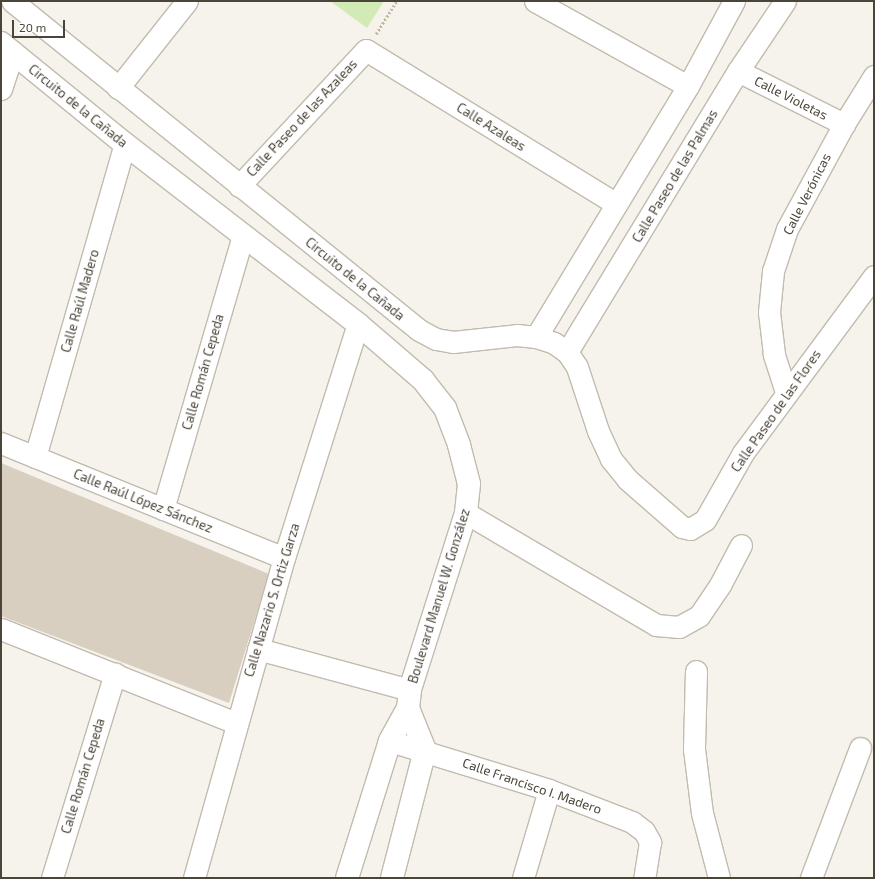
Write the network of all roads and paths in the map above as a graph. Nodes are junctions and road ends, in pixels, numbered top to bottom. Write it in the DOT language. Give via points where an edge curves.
graph roads {
  1 [pos="12,1"];
  2 [pos="187,1"];
  3 [pos="396,1"];
  4 [pos="734,1"];
  5 [pos="785,1"];
  6 [pos="543,4"];
  7 [pos="7,48"];
  8 [pos="366,50"];
  9 [pos="738,71"];
  10 [pos="874,76"];
  11 [pos="688,86"];
  12 [pos="118,88"];
  13 [pos="1,90"];
  14 [pos="844,124"];
  15 [pos="125,144"];
  16 [pos="239,186"];
  17 [pos="616,204"];
  18 [pos="244,235"];
  19 [pos="874,276"];
  20 [pos="358,324"];
  21 [pos="536,337"];
  22 [pos="567,352"];
  23 [pos="786,392"];
  24 [pos="1,443"];
  25 [pos="35,457"];
  26 [pos="469,484"];
  27 [pos="163,509"];
  28 [pos="466,513"];
  29 [pos="672,522"];
  30 [pos="741,545"];
  31 [pos="284,558"];
  32 [pos="1,629"];
  33 [pos="258,650"];
  34 [pos="696,671"];
  35 [pos="115,673"];
  36 [pos="409,699"];
  37 [pos="236,722"];
  38 [pos="390,740"];
  39 [pos="860,748"];
  40 [pos="425,750"];
  41 [pos="548,790"];
  42 [pos="52,878"];
  43 [pos="194,878"];
  44 [pos="347,878"];
  45 [pos="392,878"];
  46 [pos="524,878"];
  47 [pos="644,878"];
  48 [pos="719,878"];
  49 [pos="811,878"];
  1 -- 12 [label="street, Circuito de la Cañada"];
  2 -- 12 [label="street"];
  3 -- 8 [label="path"];
  4 -- 11 [label="street"];
  5 -- 9 [label="street, Calle Paseo de las Palmas"];
  6 -- 11 [label="street"];
  7 -- 13 [label="street"];
  7 -- 15 [label="street, Circuito de la Cañada"];
  8 -- 16 [label="street, Calle Paseo de las Azaleas"];
  8 -- 17 [label="street, Calle Azaleas"];
  9 -- 14 [label="street, Calle Violetas"];
  9 -- 22 [label="street, Calle Paseo de las Palmas"];
  10 -- 14 [label="street, Calle Verónicas"];
  11 -- 17 [label="street"];
  12 -- 16 [label="street, Circuito de la Cañada"];
  14 -- 23 [label="street, Calle Verónicas" via="787,229 773,271 769,312 774,354"];
  15 -- 18 [label="street, Circuito de la Cañada"];
  15 -- 25 [label="street, Calle Raúl Madero"];
  16 -- 21 [label="street, Circuito de la Cañada" via="419,330 436,339 453,342 517,335"];
  17 -- 21 [label="street"];
  18 -- 20 [label="street, Circuito de la Cañada"];
  18 -- 27 [label="street, Calle Román Cepeda"];
  19 -- 23 [label="street, Calle Paseo de las Flores"];
  20 -- 26 [label="street, Circuito de la Cañada" via="423,380 444,408 459,445"];
  20 -- 31 [label="street, Calle Nazario S. Ortiz Garza"];
  21 -- 22 [label="street, Circuito de la Cañada" via="554,343"];
  22 -- 29 [label="street, Circuito de la Cañada" via="577,367 598,431 611,459 627,479"];
  23 -- 29 [label="street, Calle Paseo de las Flores" via="743,453 705,520 690,529"];
  24 -- 25 [label="street, Calle Raúl López Sánchez"];
  25 -- 27 [label="street, Calle Raúl López Sánchez"];
  26 -- 28 [label="street, Boulevard Manuel W. González"];
  27 -- 31 [label="street, Calle Raúl López Sánchez"];
  28 -- 30 [label="street" via="656,625 679,627 699,616 720,585"];
  28 -- 36 [label="street, Boulevard Manuel W. González"];
  31 -- 33 [label="street, Calle Nazario S. Ortiz Garza"];
  32 -- 35 [label="street"];
  33 -- 36 [label="street"];
  33 -- 37 [label="street, Calle Nazario S. Ortiz Garza"];
  34 -- 48 [label="street" via="694,749 702,813"];
  35 -- 37 [label="street"];
  35 -- 42 [label="street, Calle Román Cepeda"];
  36 -- 38 [label="street, Boulevard Manuel W. González"];
  36 -- 40 [label="street"];
  37 -- 43 [label="street, Calle Nazario S. Ortiz Garza"];
  38 -- 40 [label="street, Calle Francisco I. Madero"];
  38 -- 44 [label="street, Boulevard Manuel W. González"];
  39 -- 49 [label="street"];
  40 -- 41 [label="street, Calle Francisco I. Madero"];
  40 -- 45 [label="street"];
  41 -- 46 [label="street"];
  41 -- 47 [label="street, Calle Francisco I. Madero" via="632,822 644,831 650,842"];
}
